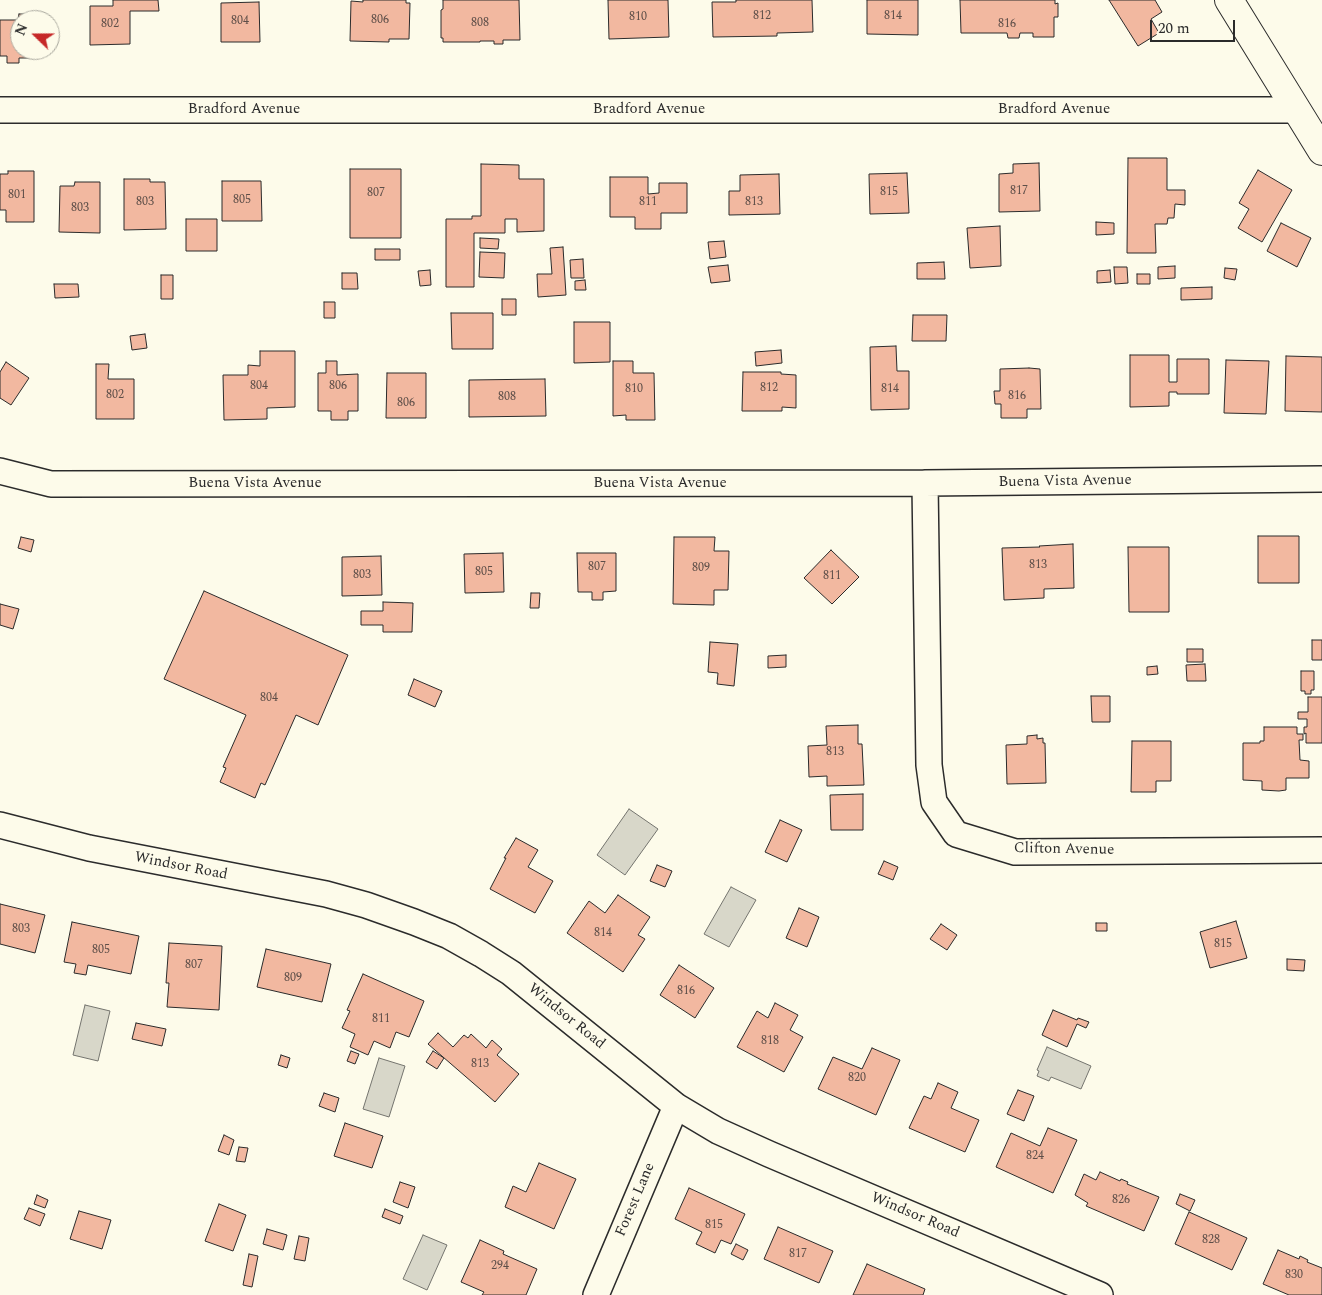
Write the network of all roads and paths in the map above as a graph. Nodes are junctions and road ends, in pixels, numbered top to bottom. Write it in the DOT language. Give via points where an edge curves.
graph roads {
  1 [pos="1229,0"];
  2 [pos="0,110"];
  3 [pos="1297,110"];
  4 [pos="1322,151"];
  5 [pos="0,471"];
  6 [pos="1322,479"];
  7 [pos="925,483"];
  8 [pos="0,825"];
  9 [pos="1322,850"];
  10 [pos="676,1106"];
  11 [pos="596,1295"];
  12 [pos="1100,1295"];
  1 -- 3 [label="street"];
  2 -- 3 [label="street, Bradford Avenue"];
  3 -- 4 [label="street"];
  5 -- 7 [label="street, Buena Vista Avenue" via="51,484"];
  6 -- 7 [label="street, Buena Vista Avenue"];
  7 -- 9 [label="street, Clifton Avenue" via="929,765 934,802 956,834 1015,852"];
  8 -- 10 [label="street, Windsor Road" via="89,848 326,894 366,905 449,936 511,973"];
  10 -- 11 [label="street, Forest Lane"];
  10 -- 12 [label="street, Windsor Road" via="769,1154"];
}
